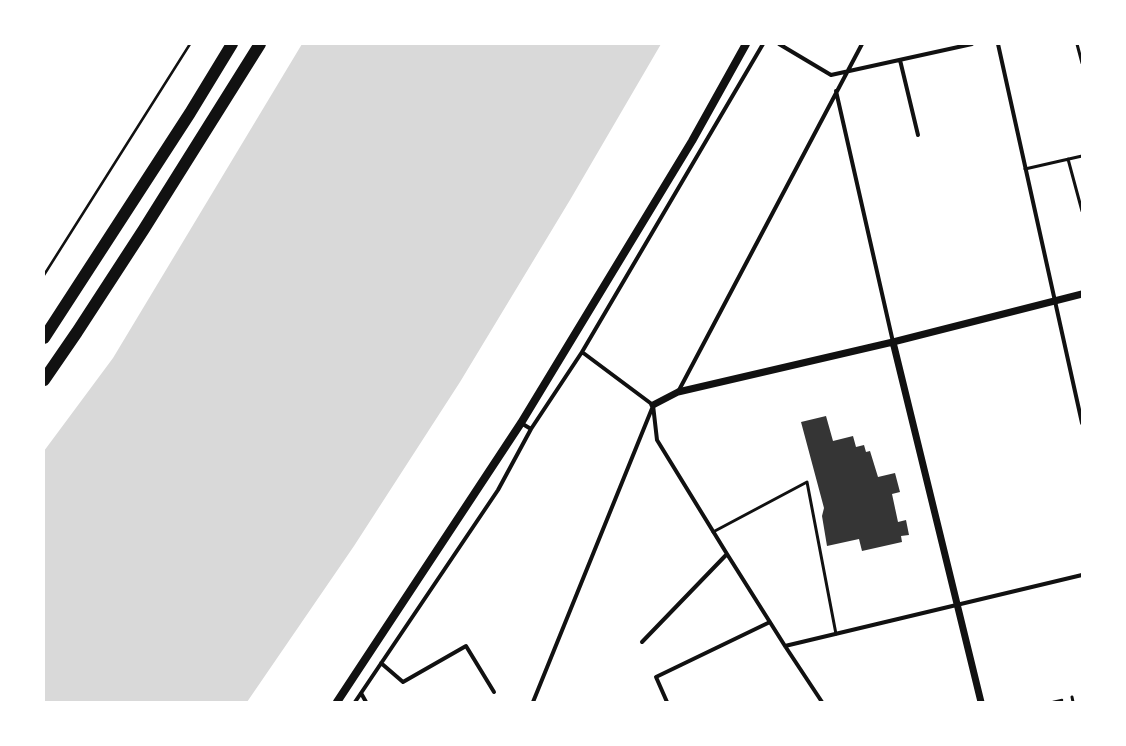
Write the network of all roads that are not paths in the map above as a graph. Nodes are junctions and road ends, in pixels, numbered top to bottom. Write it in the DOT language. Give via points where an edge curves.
graph roads {
  1 [pos="232,44"];
  2 [pos="260,44"];
  3 [pos="746,44"];
  4 [pos="763,44"];
  5 [pos="779,44"];
  6 [pos="862,44"];
  7 [pos="972,44"];
  8 [pos="998,44"];
  9 [pos="1077,44"];
  10 [pos="900,60"];
  11 [pos="1082,63"];
  12 [pos="846,72"];
  13 [pos="836,91"];
  14 [pos="918,135"];
  15 [pos="1082,156"];
  16 [pos="1068,159"];
  17 [pos="1025,169"];
  18 [pos="1082,211"];
  19 [pos="1082,294"];
  20 [pos="1055,300"];
  21 [pos="44,338"];
  22 [pos="893,342"];
  23 [pos="582,352"];
  24 [pos="44,380"];
  25 [pos="678,392"];
  26 [pos="653,405"];
  27 [pos="521,423"];
  28 [pos="1082,423"];
  29 [pos="531,429"];
  30 [pos="713,532"];
  31 [pos="727,554"];
  32 [pos="1082,575"];
  33 [pos="957,605"];
  34 [pos="770,622"];
  35 [pos="836,634"];
  36 [pos="642,642"];
  37 [pos="785,646"];
  38 [pos="381,663"];
  39 [pos="494,692"];
  40 [pos="361,693"];
  41 [pos="1072,697"];
  42 [pos="337,702"];
  43 [pos="355,702"];
  44 [pos="366,702"];
  45 [pos="533,702"];
  46 [pos="667,702"];
  47 [pos="822,702"];
  48 [pos="981,702"];
  49 [pos="1073,702"];
  1 -- 21 [label="highway"];
  2 -- 24 [label="highway" via="144,229"];
  3 -- 27 [label="main road" via="688,148"];
  4 -- 23 [label="street"];
  5 -- 12 [label="street" via="831,75"];
  6 -- 12 [label="street"];
  7 -- 10 [label="street"];
  8 -- 17 [label="street"];
  9 -- 11 [label="lane"];
  10 -- 12 [label="street"];
  10 -- 14 [label="street"];
  12 -- 13 [label="street"];
  13 -- 22 [label="street"];
  13 -- 25 [label="street"];
  15 -- 16 [label="lane"];
  16 -- 17 [label="lane"];
  16 -- 18 [label="lane"];
  17 -- 20 [label="street"];
  19 -- 20 [label="street"];
  20 -- 22 [label="street"];
  20 -- 28 [label="street"];
  22 -- 25 [label="street"];
  22 -- 33 [label="street"];
  23 -- 26 [label="street"];
  23 -- 29 [label="street"];
  25 -- 26 [label="street"];
  26 -- 30 [label="street" via="657,440"];
  26 -- 45 [label="street"];
  27 -- 29 [label="street"];
  27 -- 42 [label="main road"];
  29 -- 38 [label="street" via="498,490"];
  30 -- 31 [label="street"];
  30 -- 35 [label="lane" via="807,482"];
  31 -- 34 [label="street"];
  31 -- 36 [label="street"];
  32 -- 33 [label="street"];
  33 -- 35 [label="street"];
  33 -- 48 [label="street"];
  34 -- 37 [label="street"];
  34 -- 46 [label="street" via="656,677"];
  35 -- 37 [label="street"];
  37 -- 47 [label="street"];
  38 -- 39 [label="street" via="403,682 466,646"];
  38 -- 40 [label="street"];
  40 -- 43 [label="street"];
  40 -- 44 [label="street"];
  41 -- 49 [label="lane"];
}
